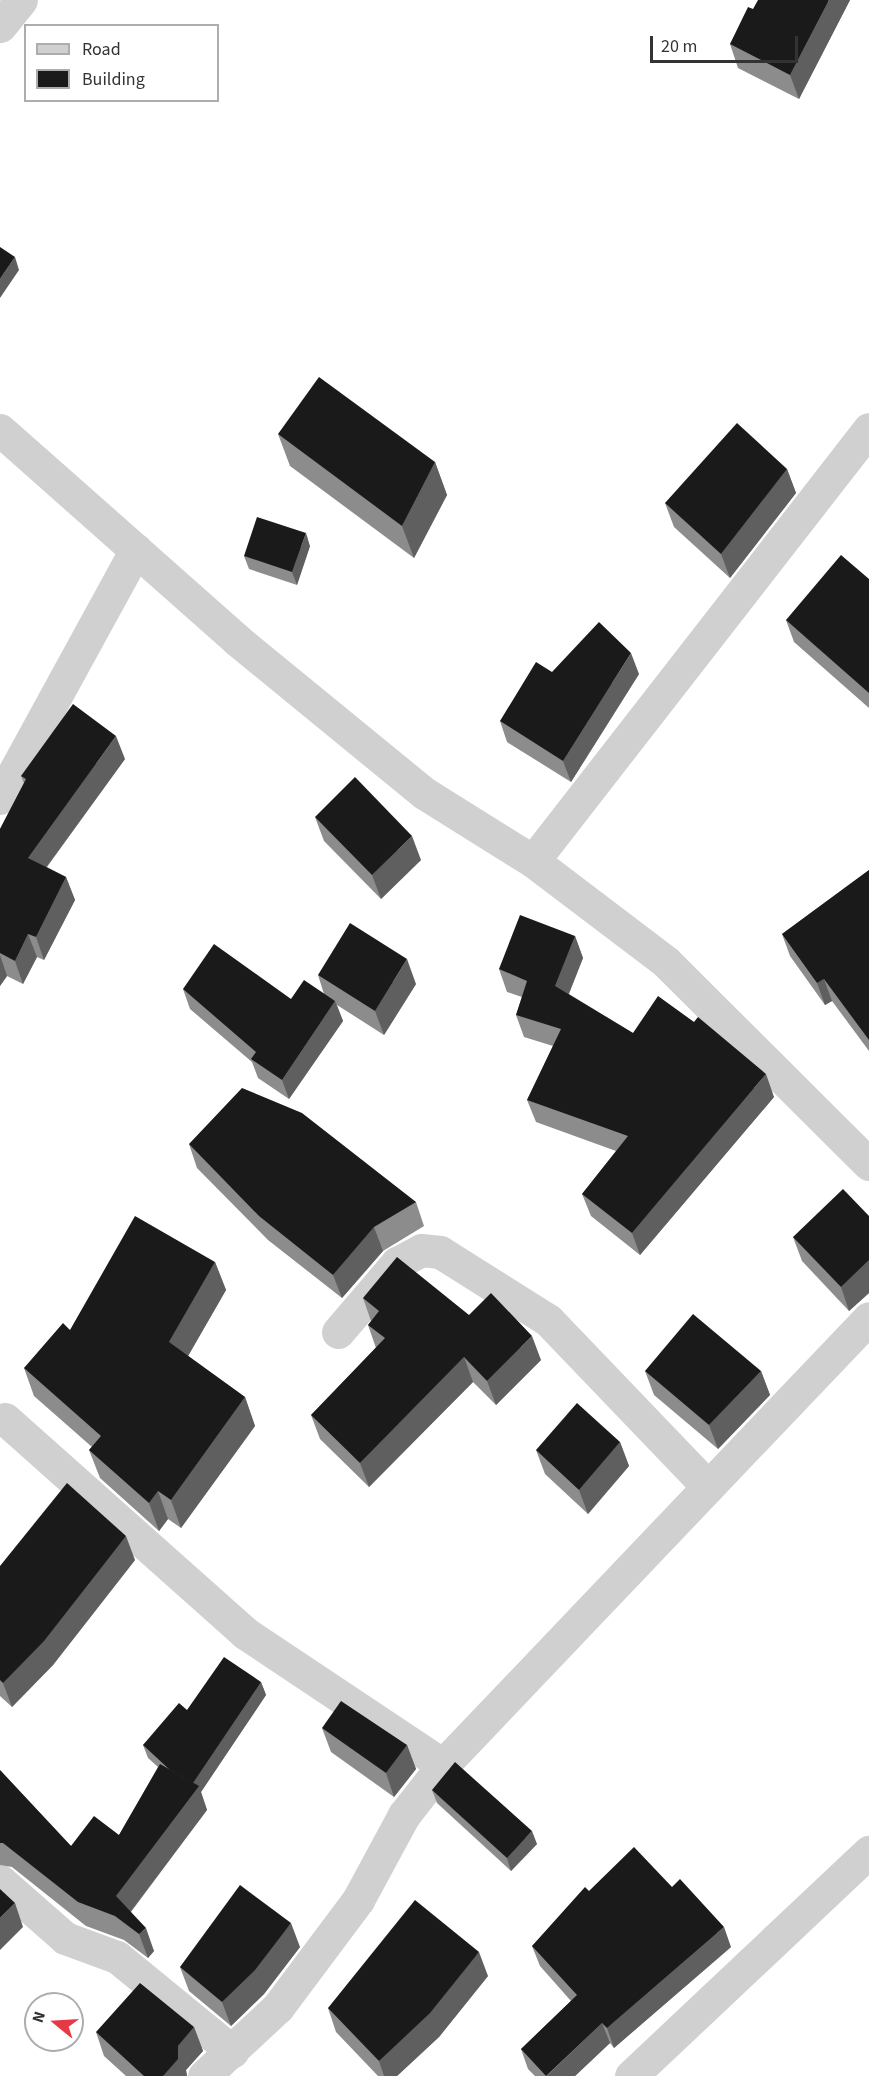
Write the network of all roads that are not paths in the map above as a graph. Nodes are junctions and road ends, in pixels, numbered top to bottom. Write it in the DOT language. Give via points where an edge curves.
graph roads {
  1 [pos="21,0"];
  2 [pos="0,26"];
  3 [pos="869,429"];
  4 [pos="0,430"];
  5 [pos="136,550"];
  6 [pos="0,798"];
  7 [pos="533,861"];
  8 [pos="869,1164"];
  9 [pos="869,1318"];
  10 [pos="338,1332"];
  11 [pos="5,1419"];
  12 [pos="708,1487"];
  13 [pos="443,1766"];
  14 [pos="869,1852"];
  15 [pos="0,1881"];
  16 [pos="232,2050"];
  17 [pos="204,2076"];
  18 [pos="631,2076"];
  1 -- 2 [label="street"];
  3 -- 7 [label="street"];
  4 -- 5 [label="street"];
  5 -- 6 [label="street"];
  5 -- 7 [label="street" via="237,640 424,793"];
  7 -- 8 [label="street" via="666,962"];
  9 -- 12 [label="street"];
  10 -- 12 [label="street" via="397,1263 421,1250 440,1252 548,1320"];
  11 -- 13 [label="street" via="245,1634"];
  12 -- 13 [label="street"];
  13 -- 16 [label="street" via="404,1815 351,1909 278,2007"];
  14 -- 18 [label="street"];
  15 -- 16 [label="street" via="65,1938 117,1957"];
  16 -- 17 [label="street"];
}
